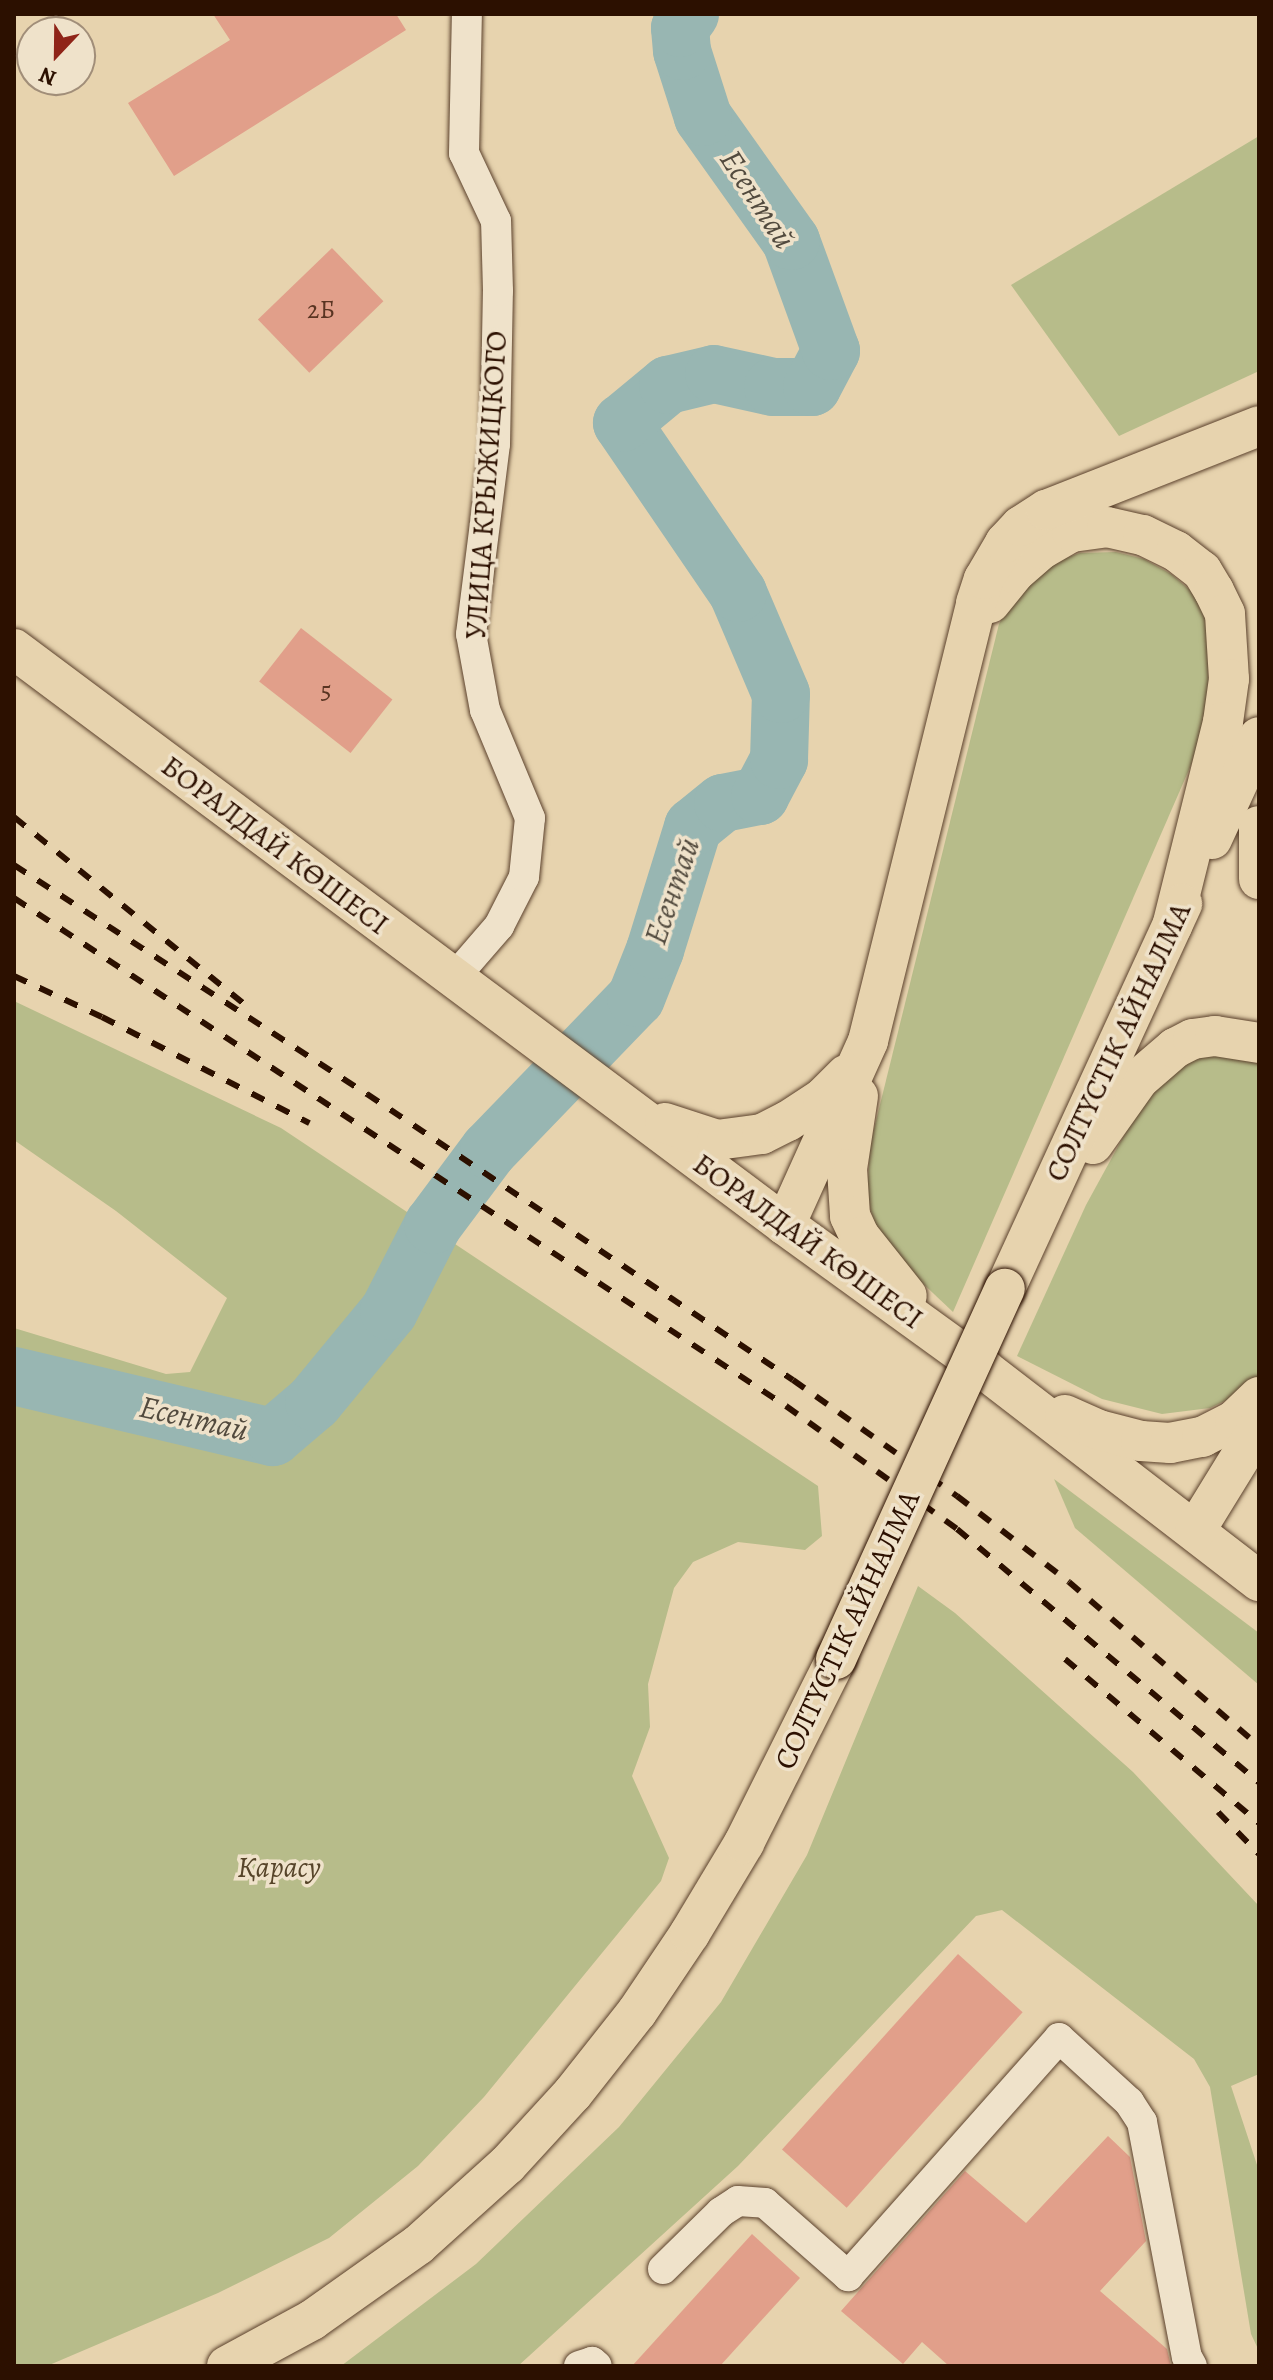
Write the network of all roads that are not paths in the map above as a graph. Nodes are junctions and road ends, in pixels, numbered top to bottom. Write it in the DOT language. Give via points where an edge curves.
graph roads {
  1 [pos="467,14"];
  2 [pos="1259,426"];
  3 [pos="14,649"];
  4 [pos="966,649"];
  5 [pos="1259,737"];
  6 [pos="1259,826"];
  7 [pos="1259,879"];
  8 [pos="1172,926"];
  9 [pos="454,978"];
  10 [pos="868,1041"];
  11 [pos="1259,1043"];
  12 [pos="618,1100"];
  13 [pos="785,1225"];
  14 [pos="1022,1250"];
  15 [pos="972,1361"];
  16 [pos="1259,1397"];
  17 [pos="1259,1427"];
  18 [pos="1195,1531"];
  19 [pos="1259,1581"];
  20 [pos="663,2269"];
  21 [pos="227,2366"];
  22 [pos="579,2366"];
  23 [pos="597,2366"];
  24 [pos="1192,2366"];
  1 -- 9 [label="street, УЛИЦА КРЫЖИЦКОГО" via="464,153 496,221 498,291 495,444 471,634 485,710 530,818 524,877 499,926"];
  2 -- 4 [label="main road" via="1046,510 1021,526 984,579"];
  3 -- 9 [label="main road, БОРАЛДАЙ КӨШЕСІ"];
  4 -- 8 [label="main road" via="996,593 1014,573 1072,532 1107,527 1143,535 1202,571 1225,614 1229,679"];
  4 -- 10 [label="main road"];
  5 -- 8 [label="main road, СОЛТҮСТІК АЙНАЛМА"];
  6 -- 7 [label="main road"];
  8 -- 14 [label="main road, СОЛТҮСТІК АЙНАЛМА"];
  9 -- 12 [label="main road, БОРАЛДАЙ КӨШЕСІ"];
  10 -- 12 [label="main road" via="852,1068 823,1098 788,1121 736,1140 676,1128"];
  10 -- 13 [label="main road"];
  10 -- 15 [label="main road" via="847,1169 850,1216 882,1268"];
  11 -- 14 [label="main road" via="1237,1037 1193,1039 1153,1065 1125,1096"];
  12 -- 13 [label="main road, БОРАЛДАЙ КӨШЕСІ"];
  13 -- 15 [label="main road, БОРАЛДАЙ КӨШЕСІ"];
  14 -- 21 [label="main road, СОЛТҮСТІК АЙНАЛМА, bridge" via="836,1659 744,1843 637,2012 507,2165 418,2245 312,2320"];
  15 -- 16 [label="main road" via="1055,1410 1141,1441 1202,1437 1235,1420"];
  15 -- 18 [label="main road, БОРАЛДАЙ КӨШЕСІ"];
  17 -- 18 [label="main road"];
  18 -- 19 [label="main road, БОРАЛДАЙ КӨШЕСІ"];
  20 -- 24 [label="street" via="738,2201 765,2203 848,2276 1059,2038 1129,2102 1142,2122"];
  22 -- 23 [label="street"];
}
